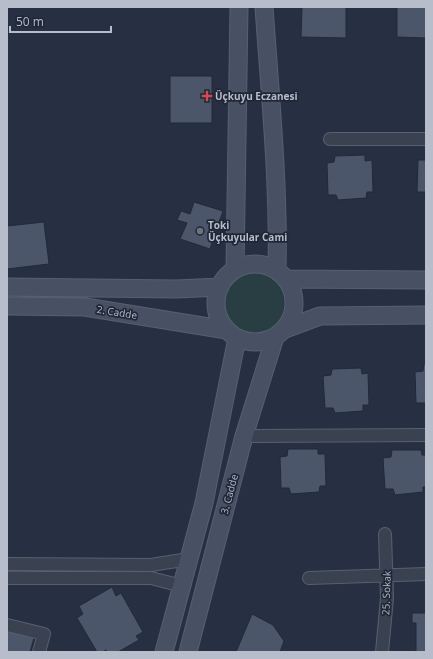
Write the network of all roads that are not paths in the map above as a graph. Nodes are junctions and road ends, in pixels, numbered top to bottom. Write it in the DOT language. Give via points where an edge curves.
graph roads {
  1 [pos="239,7"];
  2 [pos="264,7"];
  3 [pos="330,139"];
  4 [pos="426,139"];
  5 [pos="235,270"];
  6 [pos="282,274"];
  7 [pos="426,280"];
  8 [pos="220,287"];
  9 [pos="7,288"];
  10 [pos="7,306"];
  11 [pos="426,315"];
  12 [pos="280,333"];
  13 [pos="232,334"];
  14 [pos="426,435"];
  15 [pos="244,436"];
  16 [pos="385,534"];
  17 [pos="189,560"];
  18 [pos="7,564"];
  19 [pos="426,574"];
  20 [pos="387,575"];
  21 [pos="7,578"];
  22 [pos="309,578"];
  23 [pos="182,586"];
  24 [pos="7,625"];
  25 [pos="39,652"];
  26 [pos="164,652"];
  27 [pos="188,652"];
  28 [pos="382,652"];
  1 -- 5 [label="main road"];
  2 -- 6 [label="main road"];
  3 -- 4 [label="street"];
  5 -- 6 [label="main road" via="256,263 267,265"];
  5 -- 8 [label="main road" via="226,277"];
  6 -- 7 [label="main road"];
  6 -- 12 [label="main road" via="293,291 295,304 292,317"];
  8 -- 9 [label="main road, 2. Cadde"];
  8 -- 13 [label="main road" via="216,298 217,310 220,321"];
  10 -- 13 [label="main road, 2. Cadde" via="85,307"];
  11 -- 12 [label="main road" via="320,316"];
  12 -- 13 [label="main road" via="263,342 250,342"];
  12 -- 15 [label="main road, 3. Cadde"];
  13 -- 17 [label="main road" via="204,504"];
  14 -- 15 [label="street"];
  15 -- 27 [label="main road, 3. Cadde"];
  16 -- 20 [label="street, 25. Sokak"];
  17 -- 18 [label="street" via="151,565"];
  17 -- 23 [label="main road"];
  19 -- 20 [label="street"];
  20 -- 22 [label="street"];
  20 -- 28 [label="street, 25. Sokak"];
  21 -- 23 [label="street" via="151,578"];
  23 -- 26 [label="main road"];
  24 -- 25 [label="street" via="44,634"];
}
